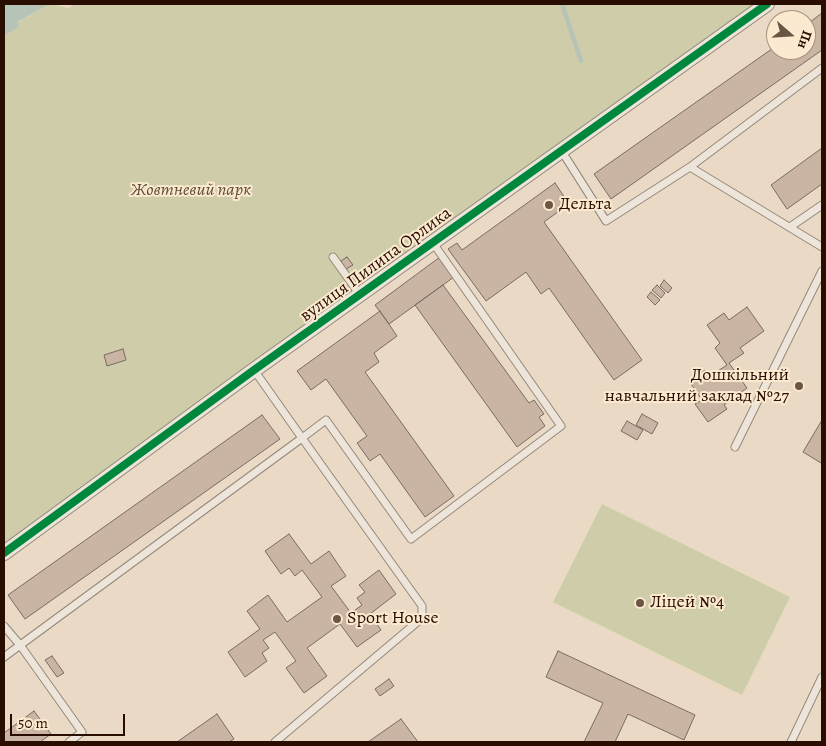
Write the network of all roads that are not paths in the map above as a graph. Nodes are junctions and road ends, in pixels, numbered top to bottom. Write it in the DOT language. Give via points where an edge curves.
graph roads {
  1 [pos="767,4"];
  2 [pos="822,68"];
  3 [pos="561,150"];
  4 [pos="690,167"];
  5 [pos="822,205"];
  6 [pos="790,227"];
  7 [pos="433,243"];
  8 [pos="822,247"];
  9 [pos="333,257"];
  10 [pos="822,271"];
  11 [pos="360,296"];
  12 [pos="254,370"];
  13 [pos="302,438"];
  14 [pos="735,447"];
  15 [pos="4,553"];
  16 [pos="4,626"];
  17 [pos="20,645"];
  18 [pos="4,657"];
  19 [pos="822,677"];
  20 [pos="69,742"];
  21 [pos="275,742"];
  22 [pos="791,742"];
  1 -- 3 [label="street, вулиця Пилипа Орлика"];
  2 -- 4 [label="lane"];
  3 -- 4 [label="lane" via="606,221"];
  3 -- 7 [label="street, вулиця Пилипа Орлика"];
  4 -- 6 [label="lane"];
  5 -- 6 [label="lane"];
  6 -- 8 [label="lane"];
  7 -- 11 [label="street, вулиця Пилипа Орлика"];
  7 -- 13 [label="lane" via="561,426 412,539 326,420"];
  9 -- 11 [label="lane"];
  10 -- 14 [label="lane"];
  11 -- 12 [label="street, вулиця Пилипа Орлика"];
  12 -- 13 [label="lane"];
  12 -- 15 [label="street, вулиця Пилипа Орлика"];
  13 -- 17 [label="lane"];
  13 -- 21 [label="lane" via="422,606 422,618"];
  16 -- 17 [label="lane"];
  17 -- 18 [label="lane"];
  17 -- 20 [label="lane" via="82,732"];
  19 -- 22 [label="lane"];
}
